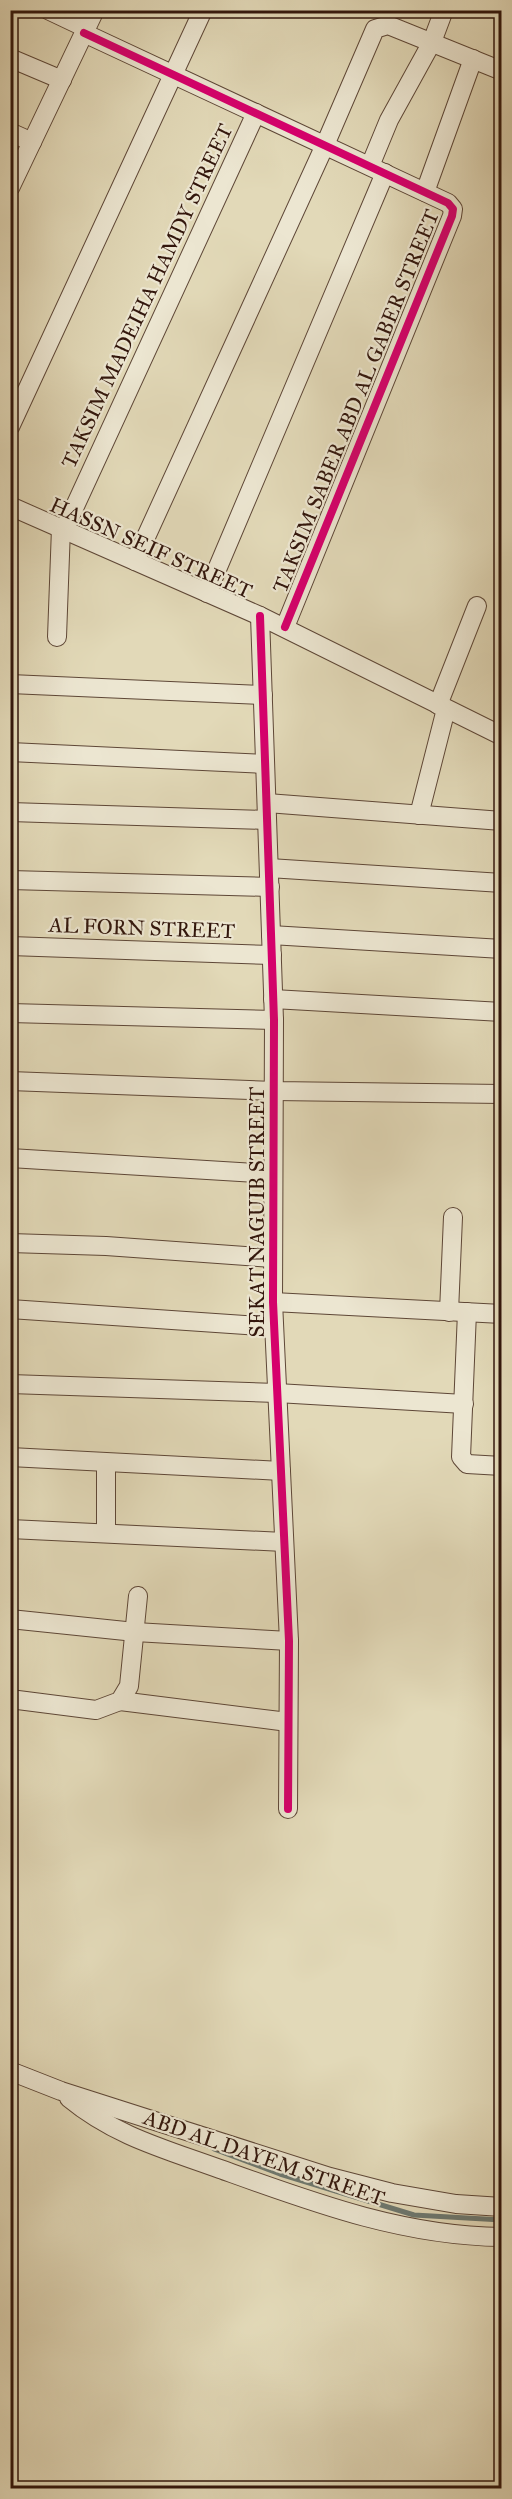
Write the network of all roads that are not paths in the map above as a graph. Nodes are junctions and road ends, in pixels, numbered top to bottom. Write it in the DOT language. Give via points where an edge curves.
graph roads {
  1 [pos="48,10"];
  2 [pos="95,10"];
  3 [pos="203,10"];
  4 [pos="444,10"];
  5 [pos="85,31"];
  6 [pos="432,42"];
  7 [pos="10,58"];
  8 [pos="473,59"];
  9 [pos="501,71"];
  10 [pos="174,75"];
  11 [pos="62,80"];
  12 [pos="256,113"];
  13 [pos="10,132"];
  14 [pos="32,142"];
  15 [pos="325,145"];
  16 [pos="377,170"];
  17 [pos="10,188"];
  18 [pos="425,192"];
  19 [pos="10,427"];
  20 [pos="10,507"];
  21 [pos="62,529"];
  22 [pos="135,561"];
  23 [pos="207,593"];
  24 [pos="477,606"];
  25 [pos="260,616"];
  26 [pos="285,627"];
  27 [pos="57,637"];
  28 [pos="10,684"];
  29 [pos="263,695"];
  30 [pos="442,707"];
  31 [pos="501,736"];
  32 [pos="10,752"];
  33 [pos="265,764"];
  34 [pos="10,812"];
  35 [pos="267,812"];
  36 [pos="419,815"];
  37 [pos="501,821"];
  38 [pos="269,868"];
  39 [pos="10,880"];
  40 [pos="501,883"];
  41 [pos="270,887"];
  42 [pos="271,935"];
  43 [pos="10,946"];
  44 [pos="501,949"];
  45 [pos="272,955"];
  46 [pos="273,999"];
  47 [pos="501,1011"];
  48 [pos="10,1012"];
  49 [pos="274,1020"];
  50 [pos="10,1081"];
  51 [pos="275,1092"];
  52 [pos="501,1094"];
  53 [pos="10,1158"];
  54 [pos="272,1174"];
  55 [pos="453,1217"];
  56 [pos="10,1243"];
  57 [pos="273,1258"];
  58 [pos="273,1302"];
  59 [pos="10,1309"];
  60 [pos="449,1312"];
  61 [pos="467,1312"];
  62 [pos="501,1314"];
  63 [pos="274,1327"];
  64 [pos="10,1384"];
  65 [pos="277,1393"];
  66 [pos="464,1404"];
  67 [pos="10,1457"];
  68 [pos="106,1463"];
  69 [pos="501,1466"];
  70 [pos="281,1471"];
  71 [pos="10,1529"];
  72 [pos="106,1533"];
  73 [pos="284,1542"];
  74 [pos="138,1596"];
  75 [pos="10,1618"];
  76 [pos="135,1632"];
  77 [pos="289,1641"];
  78 [pos="10,1700"];
  79 [pos="120,1701"];
  80 [pos="288,1722"];
  81 [pos="288,1809"];
  82 [pos="10,2071"];
  83 [pos="61,2091"];
  84 [pos="435,2200"];
  85 [pos="501,2207"];
  86 [pos="428,2231"];
  87 [pos="501,2237"];
  1 -- 5 [label="street, TAKSIM SABER ABD AL GABER STREET"];
  2 -- 5 [label="street"];
  3 -- 10 [label="street"];
  4 -- 6 [label="street"];
  5 -- 10 [label="street, TAKSIM SABER ABD AL GABER STREET"];
  5 -- 11 [label="street"];
  6 -- 8 [label="street"];
  6 -- 15 [label="street" via="388,25 375,29"];
  6 -- 16 [label="street" via="388,120"];
  7 -- 11 [label="street"];
  8 -- 9 [label="street"];
  8 -- 18 [label="street"];
  10 -- 12 [label="street, TAKSIM SABER ABD AL GABER STREET"];
  10 -- 19 [label="street"];
  11 -- 14 [label="street"];
  12 -- 15 [label="street, TAKSIM SABER ABD AL GABER STREET"];
  12 -- 21 [label="street, TAKSIM MADEIHA HAMDY STREET"];
  13 -- 14 [label="street"];
  14 -- 17 [label="street"];
  15 -- 16 [label="street, TAKSIM SABER ABD AL GABER STREET"];
  15 -- 22 [label="street"];
  16 -- 18 [label="street, TAKSIM SABER ABD AL GABER STREET"];
  16 -- 23 [label="street"];
  18 -- 26 [label="street, TAKSIM SABER ABD AL GABER STREET" via="448,202 452,216"];
  20 -- 21 [label="street, HASSN SEIF STREET"];
  21 -- 22 [label="street, HASSN SEIF STREET"];
  21 -- 27 [label="street"];
  22 -- 23 [label="street, HASSN SEIF STREET"];
  23 -- 25 [label="street, HASSN SEIF STREET"];
  24 -- 30 [label="street"];
  25 -- 26 [label="street, HASSN SEIF STREET"];
  25 -- 29 [label="street, SEKAT NAGUIB STREET"];
  26 -- 30 [label="street, HASSN SEIF STREET"];
  28 -- 29 [label="street"];
  29 -- 33 [label="street, SEKAT NAGUIB STREET"];
  30 -- 31 [label="street, HASSN SEIF STREET"];
  30 -- 36 [label="street"];
  32 -- 33 [label="street"];
  33 -- 35 [label="street, SEKAT NAGUIB STREET"];
  34 -- 35 [label="street"];
  35 -- 36 [label="street"];
  35 -- 38 [label="street, SEKAT NAGUIB STREET"];
  36 -- 37 [label="street"];
  38 -- 40 [label="street"];
  38 -- 41 [label="street, SEKAT NAGUIB STREET"];
  39 -- 41 [label="street"];
  41 -- 42 [label="street, SEKAT NAGUIB STREET"];
  42 -- 44 [label="street"];
  42 -- 45 [label="street, SEKAT NAGUIB STREET"];
  43 -- 45 [label="street, AL FORN STREET"];
  45 -- 46 [label="street, SEKAT NAGUIB STREET"];
  46 -- 47 [label="street"];
  46 -- 49 [label="street, SEKAT NAGUIB STREET"];
  48 -- 49 [label="street"];
  49 -- 51 [label="street, SEKAT NAGUIB STREET"];
  50 -- 51 [label="street"];
  51 -- 52 [label="street"];
  51 -- 54 [label="street, SEKAT NAGUIB STREET"];
  53 -- 54 [label="street"];
  54 -- 57 [label="street, SEKAT NAGUIB STREET"];
  55 -- 60 [label="street"];
  56 -- 57 [label="street"];
  57 -- 58 [label="street, SEKAT NAGUIB STREET"];
  58 -- 60 [label="street"];
  58 -- 63 [label="street, SEKAT NAGUIB STREET"];
  59 -- 63 [label="street"];
  60 -- 61 [label="street"];
  61 -- 62 [label="street"];
  61 -- 66 [label="street"];
  63 -- 65 [label="street, SEKAT NAGUIB STREET"];
  64 -- 65 [label="street"];
  65 -- 66 [label="street"];
  65 -- 70 [label="street, SEKAT NAGUIB STREET"];
  66 -- 69 [label="street" via="461,1457 467,1464"];
  67 -- 68 [label="street"];
  68 -- 70 [label="street"];
  68 -- 72 [label="street"];
  70 -- 73 [label="street, SEKAT NAGUIB STREET"];
  71 -- 72 [label="street"];
  72 -- 73 [label="street"];
  73 -- 77 [label="street, SEKAT NAGUIB STREET"];
  74 -- 76 [label="street"];
  75 -- 76 [label="street"];
  76 -- 77 [label="street"];
  76 -- 79 [label="street" via="129,1686"];
  77 -- 80 [label="street, SEKAT NAGUIB STREET"];
  78 -- 79 [label="street" via="96,1710"];
  79 -- 80 [label="street"];
  80 -- 81 [label="street, SEKAT NAGUIB STREET"];
  82 -- 83 [label="street, ABD AL DAYEM STREET"];
  83 -- 84 [label="street, ABD AL DAYEM STREET" via="330,2177"];
  83 -- 86 [label="street, ABD AL DAYEM STREET" via="90,2115 130,2136 331,2209"];
  84 -- 85 [label="street, ABD AL DAYEM STREET"];
  84 -- 86 [label="street"];
  86 -- 87 [label="street, ABD AL DAYEM STREET"];
}
